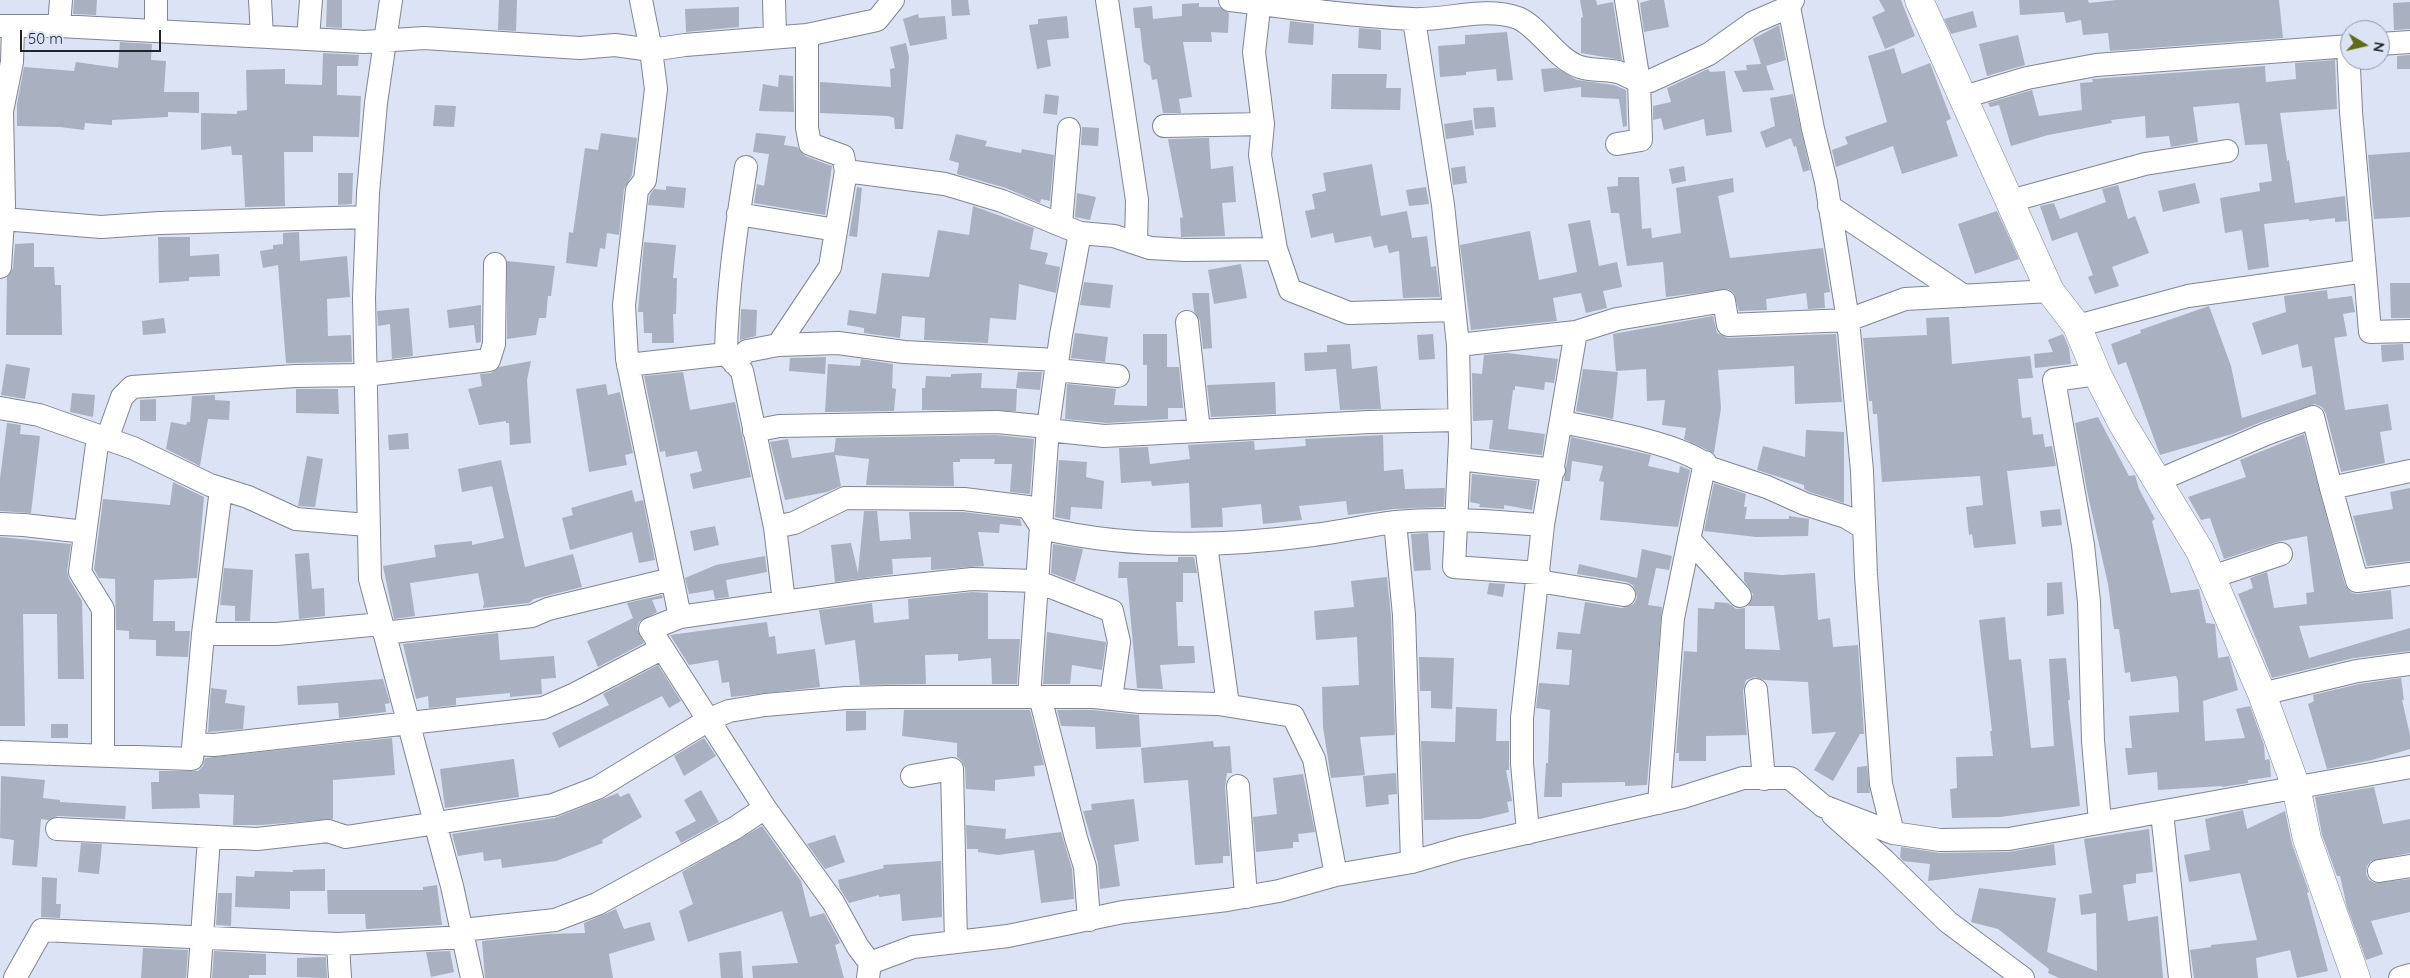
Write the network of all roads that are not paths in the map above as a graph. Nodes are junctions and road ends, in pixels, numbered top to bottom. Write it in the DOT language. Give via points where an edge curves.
graph roads {
  1 [pos="61,0"];
  2 [pos="156,0"];
  3 [pos="260,0"];
  4 [pos="311,0"];
  5 [pos="391,0"];
  6 [pos="641,0"];
  7 [pos="774,0"];
  8 [pos="893,0"];
  9 [pos="1107,0"];
  10 [pos="1230,0"];
  11 [pos="1626,0"];
  12 [pos="1919,0"];
  13 [pos="1260,2"];
  14 [pos="1791,4"];
  15 [pos="1519,9"];
  16 [pos="1414,20"];
  17 [pos="59,26"];
  18 [pos="6,27"];
  19 [pos="156,32"];
  20 [pos="807,35"];
  21 [pos="262,36"];
  22 [pos="775,37"];
  23 [pos="308,38"];
  24 [pos="385,42"];
  25 [pos="2410,42"];
  26 [pos="2390,43"];
  27 [pos="2340,47"];
  28 [pos="651,50"];
  29 [pos="2350,70"];
  30 [pos="1639,82"];
  31 [pos="1964,97"];
  32 [pos="1263,124"];
  33 [pos="1164,126"];
  34 [pos="1069,129"];
  35 [pos="1616,144"];
  36 [pos="2227,151"];
  37 [pos="746,166"];
  38 [pos="846,172"];
  39 [pos="2010,201"];
  40 [pos="1829,206"];
  41 [pos="738,214"];
  42 [pos="367,217"];
  43 [pos="3,219"];
  44 [pos="1071,228"];
  45 [pos="836,230"];
  46 [pos="1136,243"];
  47 [pos="1276,249"];
  48 [pos="495,264"];
  49 [pos="0,267"];
  50 [pos="2366,271"];
  51 [pos="2050,291"];
  52 [pos="1964,296"];
  53 [pos="1454,310"];
  54 [pos="1848,320"];
  55 [pos="1187,322"];
  56 [pos="2077,326"];
  57 [pos="2410,331"];
  58 [pos="1576,332"];
  59 [pos="778,345"];
  60 [pos="1458,345"];
  61 [pos="730,359"];
  62 [pos="628,365"];
  63 [pos="1057,365"];
  64 [pos="2097,374"];
  65 [pos="366,375"];
  66 [pos="1118,376"];
  67 [pos="0,408"];
  68 [pos="1460,420"];
  69 [pos="1561,422"];
  70 [pos="1048,428"];
  71 [pos="1199,431"];
  72 [pos="754,432"];
  73 [pos="102,438"];
  74 [pos="1459,459"];
  75 [pos="1705,462"];
  76 [pos="1554,470"];
  77 [pos="2410,471"];
  78 [pos="2156,481"];
  79 [pos="2331,488"];
  80 [pos="221,489"];
  81 [pos="1457,520"];
  82 [pos="1396,522"];
  83 [pos="0,524"];
  84 [pos="1543,524"];
  85 [pos="367,525"];
  86 [pos="775,527"];
  87 [pos="1042,528"];
  88 [pos="1864,528"];
  89 [pos="85,532"];
  90 [pos="1689,539"];
  91 [pos="1206,544"];
  92 [pos="2281,554"];
  93 [pos="2410,574"];
  94 [pos="1538,577"];
  95 [pos="2212,578"];
  96 [pos="672,579"];
  97 [pos="1036,581"];
  98 [pos="1624,595"];
  99 [pos="1740,596"];
  100 [pos="784,602"];
  101 [pos="680,617"];
  102 [pos="382,628"];
  103 [pos="203,634"];
  104 [pos="661,649"];
  105 [pos="2410,664"];
  106 [pos="1756,690"];
  107 [pos="2262,694"];
  108 [pos="1034,697"];
  109 [pos="1111,699"];
  110 [pos="1228,705"];
  111 [pos="710,719"];
  112 [pos="407,724"];
  113 [pos="194,744"];
  114 [pos="0,752"];
  115 [pos="103,755"];
  116 [pos="2410,767"];
  117 [pos="912,776"];
  118 [pos="1764,779"];
  119 [pos="1238,786"];
  120 [pos="2296,787"];
  121 [pos="1659,803"];
  122 [pos="1823,806"];
  123 [pos="765,808"];
  124 [pos="2162,813"];
  125 [pos="2100,822"];
  126 [pos="435,823"];
  127 [pos="57,829"];
  128 [pos="1528,833"];
  129 [pos="1893,833"];
  130 [pos="208,838"];
  131 [pos="1412,862"];
  132 [pos="2410,866"];
  133 [pos="2379,871"];
  134 [pos="1336,875"];
  135 [pos="1246,898"];
  136 [pos="1090,920"];
  137 [pos="463,934"];
  138 [pos="201,939"];
  139 [pos="956,942"];
  140 [pos="338,944"];
  141 [pos="869,970"];
  142 [pos="2410,975"];
  143 [pos="15,978"];
  144 [pos="199,978"];
  145 [pos="340,978"];
  146 [pos="472,978"];
  147 [pos="2024,978"];
  148 [pos="2180,978"];
  149 [pos="2356,978"];
  150 [pos="2400,978"];
  1 -- 17 [label="street"];
  2 -- 19 [label="street"];
  3 -- 21 [label="street"];
  4 -- 23 [label="street"];
  5 -- 24 [label="street"];
  6 -- 28 [label="street"];
  7 -- 22 [label="street"];
  8 -- 20 [label="street" via="877,20"];
  9 -- 46 [label="street" via="1137,200"];
  10 -- 13 [label="street"];
  11 -- 30 [label="street"];
  12 -- 31 [label="street"];
  13 -- 16 [label="street" via="1304,11"];
  13 -- 32 [label="street" via="1254,52"];
  14 -- 30 [label="street" via="1754,22 1709,54 1650,81"];
  14 -- 40 [label="street"];
  15 -- 16 [label="street" via="1504,15 1458,14"];
  15 -- 30 [label="street" via="1561,55 1579,67 1619,72"];
  16 -- 53 [label="street" via="1443,205"];
  17 -- 18 [label="street"];
  17 -- 19 [label="street"];
  18 -- 43 [label="street" via="12,62 2,111"];
  19 -- 21 [label="street"];
  20 -- 22 [label="street"];
  20 -- 38 [label="street" via="807,128 810,144 843,156"];
  21 -- 23 [label="street"];
  22 -- 28 [label="street"];
  23 -- 24 [label="street"];
  24 -- 28 [label="street" via="424,38 580,48 615,45"];
  24 -- 42 [label="street" via="376,103"];
  25 -- 26 [label="street"];
  27 -- 31 [label="street" via="2096,65 2027,78"];
  28 -- 62 [label="street" via="656,89 644,180 637,190 624,305"];
  29 -- 50 [label="street"];
  30 -- 35 [label="street" via="1641,140"];
  31 -- 39 [label="street"];
  32 -- 33 [label="street"];
  32 -- 47 [label="street" via="1260,155"];
  34 -- 44 [label="street"];
  36 -- 39 [label="street" via="2146,164"];
  37 -- 41 [label="street"];
  38 -- 44 [label="street" via="945,184 1002,201"];
  38 -- 45 [label="street"];
  39 -- 51 [label="street"];
  40 -- 52 [label="street"];
  40 -- 54 [label="street"];
  41 -- 45 [label="street"];
  41 -- 61 [label="street" via="726,316"];
  42 -- 43 [label="street" via="101,227"];
  42 -- 65 [label="street"];
  43 -- 49 [label="street"];
  44 -- 46 [label="street"];
  44 -- 63 [label="street"];
  45 -- 59 [label="street" via="830,267"];
  46 -- 47 [label="street" via="1150,248 1184,250"];
  47 -- 53 [label="street" via="1290,290 1349,313"];
  48 -- 65 [label="street" via="494,344 489,360"];
  50 -- 56 [label="street" via="2188,296"];
  50 -- 57 [label="street" via="2370,332"];
  51 -- 52 [label="street"];
  51 -- 56 [label="street"];
  52 -- 54 [label="street" via="1905,299"];
  53 -- 60 [label="street"];
  54 -- 58 [label="street" via="1728,326 1724,301 1617,319"];
  54 -- 88 [label="street"];
  55 -- 71 [label="street"];
  56 -- 64 [label="street"];
  58 -- 60 [label="street"];
  58 -- 69 [label="street"];
  59 -- 61 [label="street" via="747,351"];
  59 -- 63 [label="street" via="838,343"];
  60 -- 68 [label="street"];
  61 -- 62 [label="street"];
  61 -- 72 [label="street" via="742,371"];
  62 -- 96 [label="street"];
  63 -- 66 [label="street"];
  63 -- 70 [label="street"];
  64 -- 78 [label="street"];
  64 -- 125 [label="street" via="2054,380 2083,545 2089,602 2093,741"];
  65 -- 73 [label="street" via="295,376 132,387 122,397"];
  65 -- 85 [label="street"];
  67 -- 73 [label="street" via="40,415"];
  68 -- 71 [label="street"];
  68 -- 74 [label="street"];
  69 -- 75 [label="street" via="1621,434"];
  69 -- 76 [label="street"];
  70 -- 71 [label="street" via="1104,436"];
  70 -- 72 [label="street" via="971,422 779,426"];
  70 -- 87 [label="street"];
  72 -- 86 [label="street"];
  73 -- 80 [label="street" via="133,448"];
  73 -- 89 [label="street"];
  74 -- 76 [label="street"];
  74 -- 81 [label="street"];
  75 -- 88 [label="street" via="1710,468 1846,517"];
  75 -- 90 [label="street"];
  76 -- 84 [label="street"];
  77 -- 79 [label="street"];
  78 -- 79 [label="street" via="2313,417"];
  78 -- 95 [label="street" via="2200,551"];
  79 -- 93 [label="street" via="2357,581"];
  80 -- 85 [label="street" via="296,518"];
  80 -- 103 [label="street"];
  81 -- 82 [label="street"];
  81 -- 84 [label="street"];
  81 -- 94 [label="street" via="1454,567"];
  82 -- 91 [label="street" via="1312,536"];
  82 -- 131 [label="street" via="1404,615"];
  83 -- 89 [label="street"];
  84 -- 94 [label="street"];
  85 -- 102 [label="street" via="370,579"];
  86 -- 87 [label="street" via="794,523 845,498 914,497 1028,507"];
  86 -- 100 [label="street"];
  87 -- 91 [label="street" via="1108,540"];
  87 -- 97 [label="street"];
  88 -- 129 [label="street" via="1881,784"];
  89 -- 115 [label="street" via="80,572 103,609"];
  90 -- 99 [label="street"];
  90 -- 121 [label="street" via="1673,618"];
  91 -- 110 [label="street"];
  92 -- 95 [label="street"];
  94 -- 98 [label="street"];
  94 -- 128 [label="street" via="1522,718"];
  95 -- 107 [label="street"];
  96 -- 101 [label="street"];
  96 -- 102 [label="street" via="548,609 532,616"];
  97 -- 100 [label="street" via="972,579"];
  97 -- 108 [label="street"];
  97 -- 109 [label="street" via="1112,612 1119,642"];
  100 -- 101 [label="street"];
  101 -- 104 [label="street" via="650,629"];
  102 -- 103 [label="street"];
  102 -- 112 [label="street"];
  103 -- 113 [label="street"];
  104 -- 111 [label="street"];
  104 -- 112 [label="street" via="543,708"];
  105 -- 107 [label="street" via="2357,671"];
  106 -- 118 [label="street"];
  107 -- 120 [label="street"];
  108 -- 109 [label="street" via="1094,696"];
  108 -- 111 [label="street" via="846,698 765,705 728,711"];
  108 -- 136 [label="street" via="1085,867"];
  109 -- 110 [label="street"];
  110 -- 134 [label="street" via="1293,716 1314,759"];
  111 -- 123 [label="street"];
  111 -- 126 [label="street" via="597,788 553,805"];
  112 -- 113 [label="street" via="214,745"];
  112 -- 126 [label="street"];
  113 -- 115 [label="street" via="192,759"];
  114 -- 115 [label="street"];
  116 -- 120 [label="street"];
  117 -- 139 [label="street" via="952,769"];
  118 -- 121 [label="street" via="1743,778"];
  118 -- 122 [label="street" via="1790,778"];
  119 -- 135 [label="street"];
  120 -- 124 [label="street"];
  120 -- 149 [label="street" via="2308,839"];
  121 -- 128 [label="street"];
  122 -- 129 [label="street"];
  122 -- 147 [label="street" via="1948,922"];
  123 -- 137 [label="street" via="597,904 555,920"];
  123 -- 141 [label="street" via="833,902"];
  124 -- 125 [label="street"];
  124 -- 148 [label="street"];
  125 -- 129 [label="street" via="2009,839 1940,840"];
  126 -- 130 [label="street" via="346,838 328,831 257,839"];
  126 -- 137 [label="street"];
  127 -- 130 [label="street"];
  128 -- 131 [label="street"];
  130 -- 138 [label="street"];
  131 -- 134 [label="street"];
  132 -- 133 [label="street"];
  134 -- 135 [label="street"];
  135 -- 136 [label="street" via="1142,909"];
  136 -- 139 [label="street" via="1008,936"];
  137 -- 140 [label="street"];
  137 -- 146 [label="street"];
  138 -- 140 [label="street"];
  138 -- 143 [label="street" via="42,930"];
  138 -- 144 [label="street"];
  139 -- 141 [label="street" via="913,947"];
  140 -- 145 [label="street"];
  142 -- 150 [label="street"];
}
